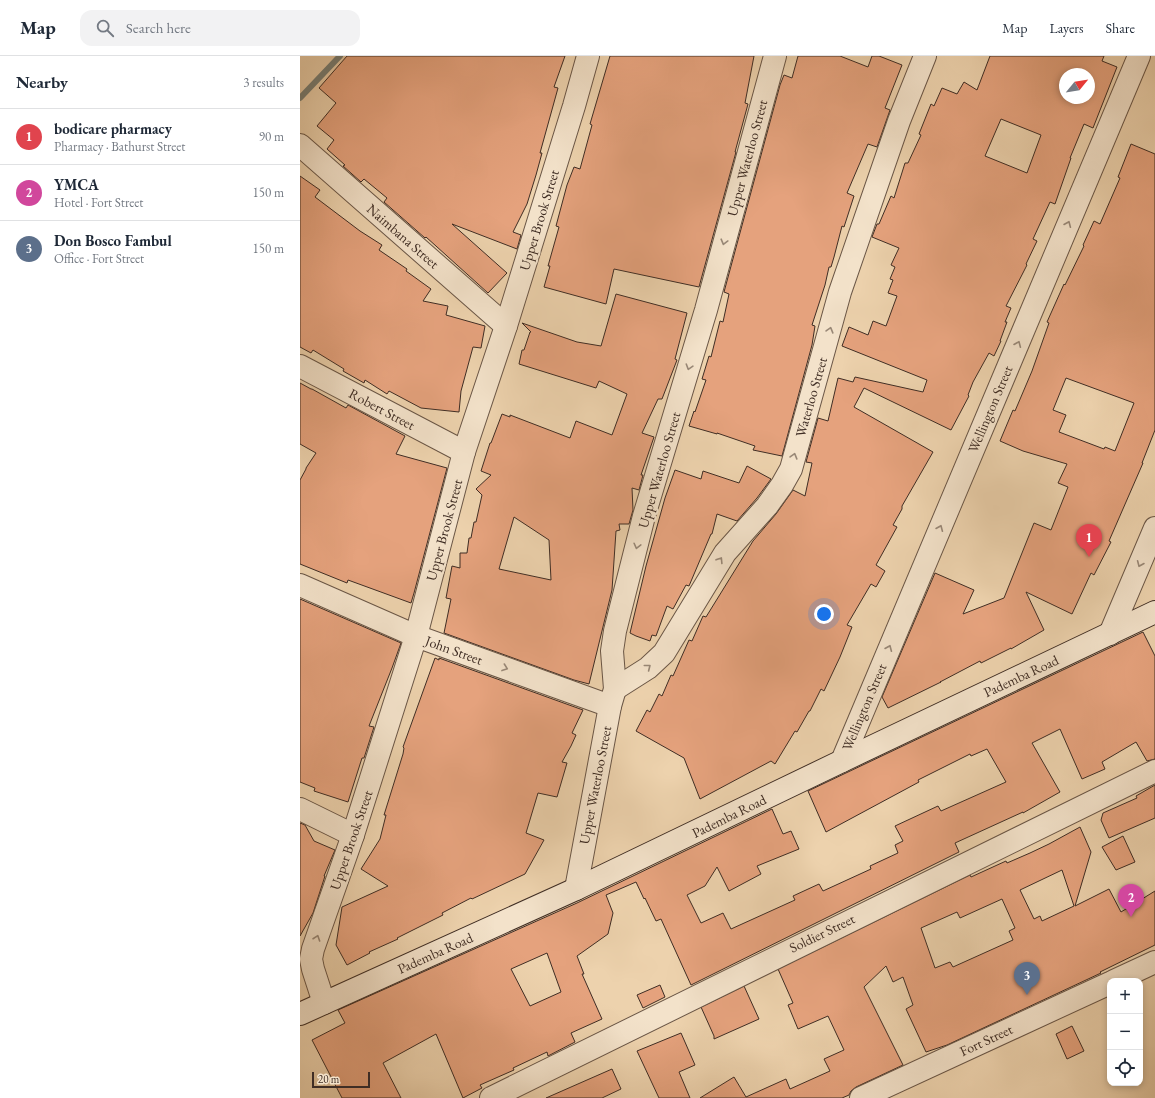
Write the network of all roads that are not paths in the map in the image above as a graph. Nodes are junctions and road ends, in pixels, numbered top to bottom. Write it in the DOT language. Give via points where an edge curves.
graph roads {
  1 [pos="588,56"];
  2 [pos="775,56"];
  3 [pos="925,56"];
  4 [pos="1139,56"];
  5 [pos="300,145"];
  6 [pos="506,326"];
  7 [pos="300,366"];
  8 [pos="464,452"];
  9 [pos="1155,528"];
  10 [pos="300,586"];
  11 [pos="1155,612"];
  12 [pos="1110,634"];
  13 [pos="416,636"];
  14 [pos="613,698"];
  15 [pos="842,761"];
  16 [pos="1155,771"];
  17 [pos="300,810"];
  18 [pos="353,835"];
  19 [pos="576,889"];
  20 [pos="1155,962"];
  21 [pos="1120,978"];
  22 [pos="1107,984"];
  23 [pos="324,1003"];
  24 [pos="300,1014"];
  25 [pos="491,1098"];
  26 [pos="861,1098"];
  1 -- 6 [label="street, Upper Brook Street"];
  2 -- 14 [label="street, Upper Waterloo Street, one-way" via="706,310 644,516 612,651"];
  14 -- 3 [label="street, Waterloo Street, one-way" via="664,653 724,553 767,506 791,469 840,292"];
  15 -- 4 [label="street, Wellington Street, one-way"];
  5 -- 6 [label="street, Naimbana Street"];
  6 -- 8 [label="street, Upper Brook Street"];
  7 -- 8 [label="street, Robert Street"];
  8 -- 13 [label="street, Upper Brook Street"];
  9 -- 12 [label="street, one-way"];
  10 -- 13 [label="street, John Street"];
  11 -- 12 [label="street, Pademba Road"];
  12 -- 15 [label="street, Pademba Road"];
  13 -- 14 [label="street, John Street, one-way"];
  13 -- 18 [label="street, Upper Brook Street"];
  14 -- 19 [label="street, Upper Waterloo Street"];
  15 -- 19 [label="street, Pademba Road"];
  16 -- 25 [label="street, Soldier Street"];
  17 -- 18 [label="street"];
  23 -- 18 [label="street, Upper Brook Street, one-way" via="311,959"];
  19 -- 23 [label="street, Pademba Road"];
  20 -- 21 [label="street"];
  22 -- 26 [label="street, Fort Street"];
  23 -- 24 [label="street, Pademba Road"];
}
